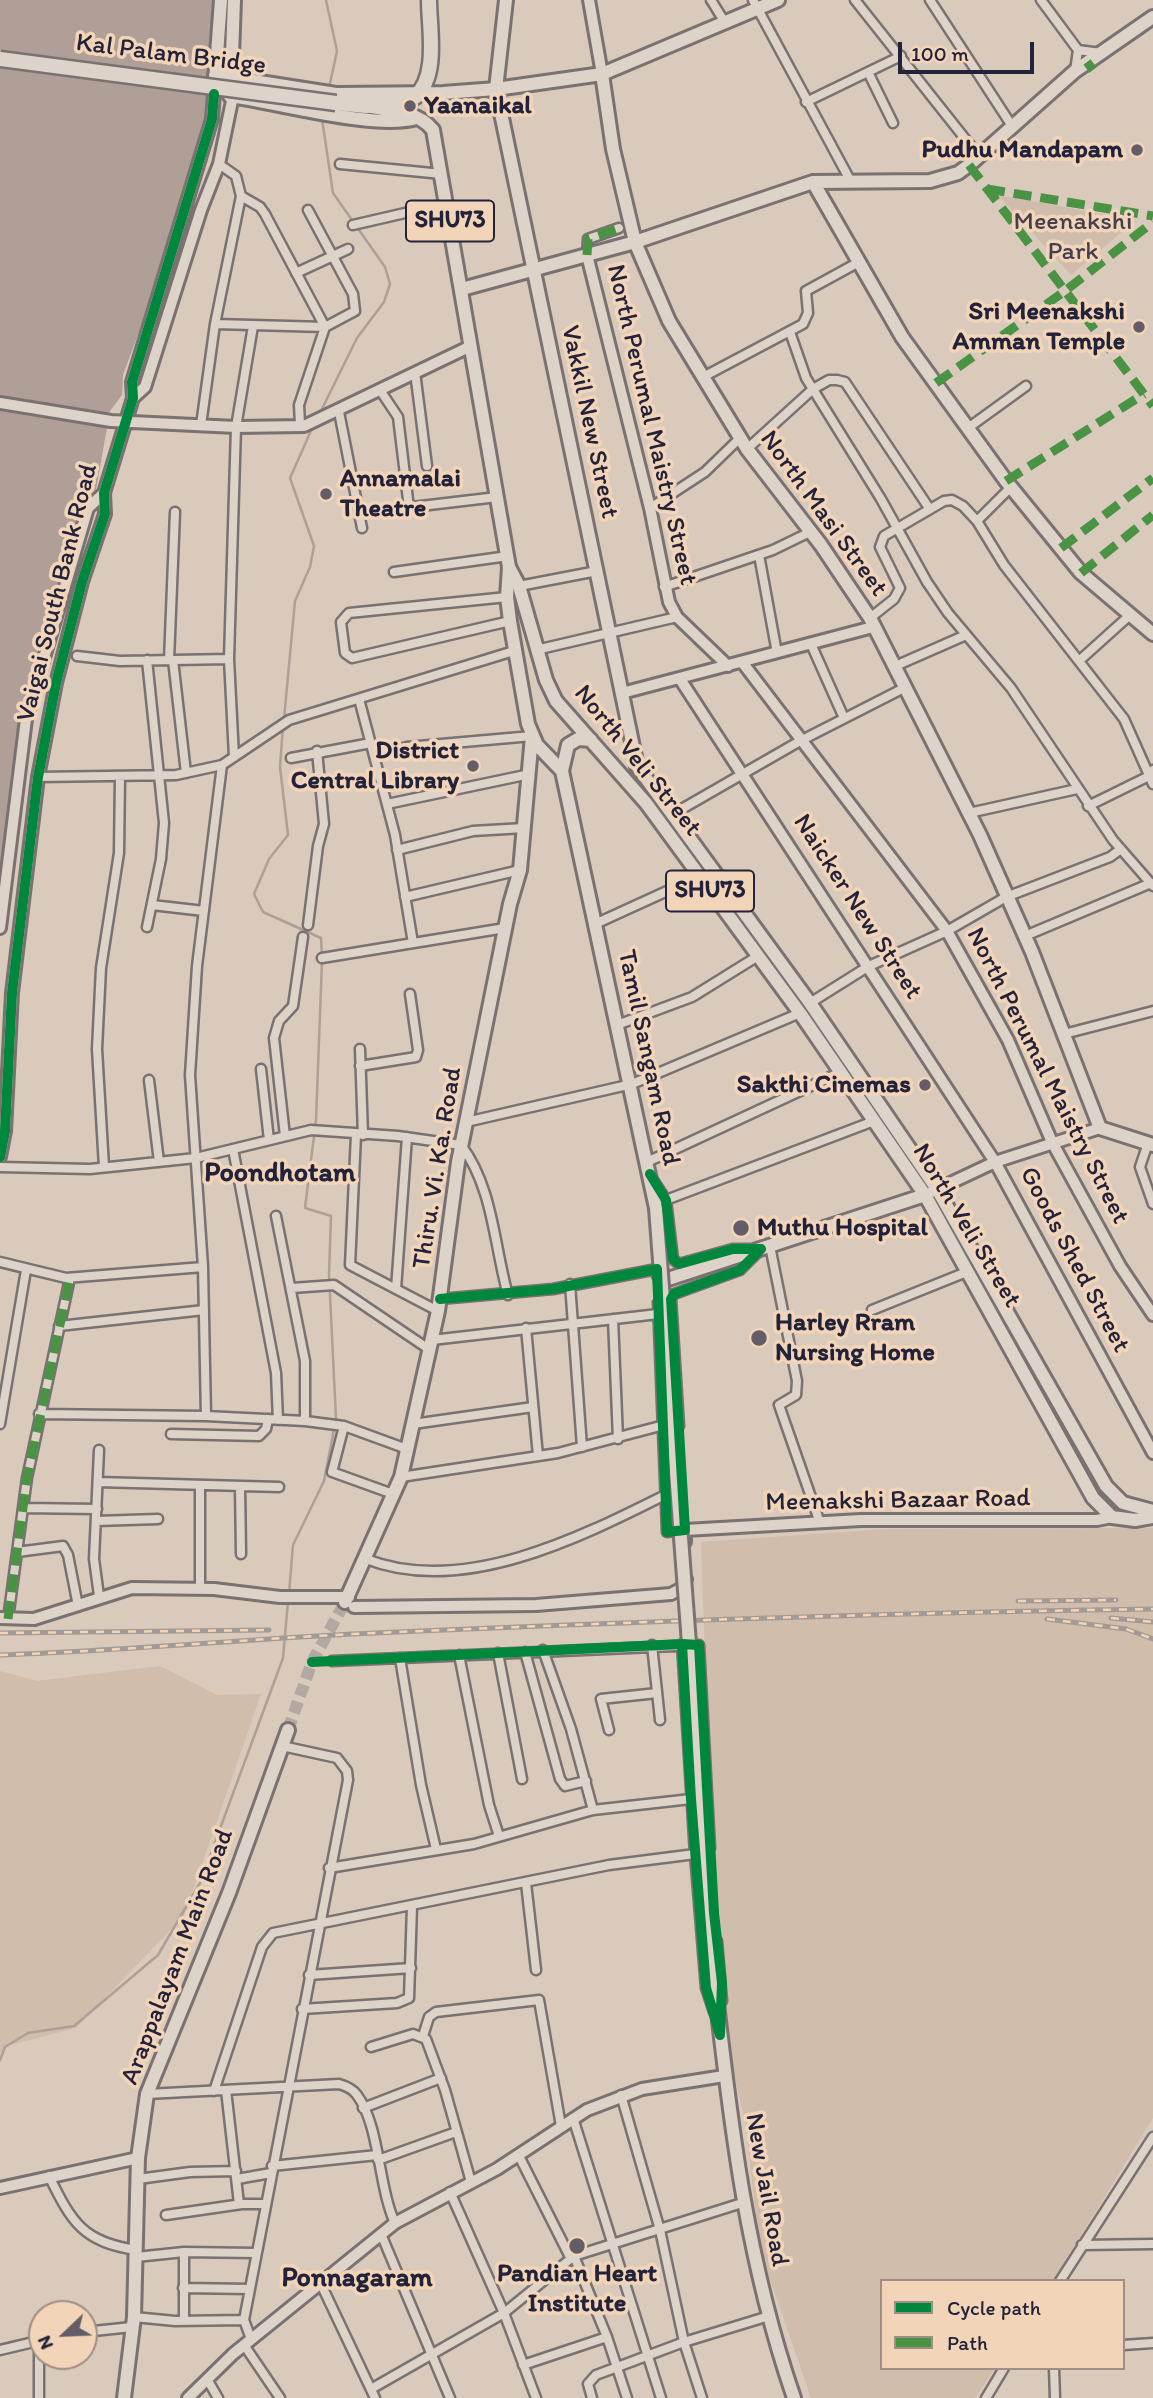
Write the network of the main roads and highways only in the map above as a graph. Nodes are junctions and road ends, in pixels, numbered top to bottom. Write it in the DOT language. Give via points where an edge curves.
graph roads {
  1 [pos="221,0"];
  2 [pos="234,0"];
  3 [pos="429,0"];
  4 [pos="506,0"];
  5 [pos="778,0"];
  6 [pos="755,4"];
  7 [pos="1153,17"];
  8 [pos="0,59"];
  9 [pos="602,74"];
  10 [pos="215,75"];
  11 [pos="230,75"];
  12 [pos="429,75"];
  13 [pos="496,89"];
  14 [pos="420,93"];
  15 [pos="443,93"];
  16 [pos="233,96"];
  17 [pos="334,104"];
  18 [pos="366,106"];
  19 [pos="416,118"];
  20 [pos="813,182"];
  21 [pos="635,242"];
  22 [pos="534,271"];
  23 [pos="461,289"];
  24 [pos="508,561"];
  25 [pos="1153,634"];
  26 [pos="532,736"];
  27 [pos="591,740"];
  28 [pos="637,766"];
  29 [pos="562,771"];
  30 [pos="618,771"];
  31 [pos="805,1008"];
  32 [pos="1150,1144"];
  33 [pos="925,1195"];
  34 [pos="659,1275"];
  35 [pos="1106,1486"];
  36 [pos="1153,1511"];
  37 [pos="1112,1517"];
  38 [pos="1153,1517"];
  39 [pos="349,1602"];
  40 [pos="288,1730"];
  41 [pos="715,1986"];
  42 [pos="124,2398"];
  43 [pos="794,2398"];
  1 -- 10 [label="main road, Vaigai South Bank Road"];
  2 -- 11 [label="main road, Vaigai South Bank Road"];
  3 -- 12 [label="highway"];
  4 -- 13 [label="main road, Vakkil New Street"];
  5 -- 6 [label="main road"];
  6 -- 9 [label="main road"];
  7 -- 20 [label="main road" via="1075,71 958,173 930,181"];
  8 -- 17 [label="highway, Kal Palam Bridge, bridge"];
  9 -- 13 [label="main road"];
  9 -- 21 [label="main road, North Masi Street" via="613,149"];
  10 -- 11 [label="main road"];
  10 -- 16 [label="main road, Vaigai South Bank Road" via="214,94"];
  11 -- 16 [label="main road, Vaigai South Bank Road"];
  11 -- 17 [label="main road" via="319,89"];
  12 -- 14 [label="highway"];
  12 -- 15 [label="main road"];
  13 -- 15 [label="main road"];
  13 -- 22 [label="main road, Vakkil New Street"];
  14 -- 15 [label="main road"];
  14 -- 17 [label="main road"];
  14 -- 18 [label="highway, Kal Palam Bridge"];
  16 -- 17 [label="main road" via="316,111"];
  17 -- 18 [label="highway, Kal Palam Bridge"];
  17 -- 19 [label="main road" via="404,122"];
  18 -- 19 [label="main road"];
  19 -- 23 [label="main road, North Veli Street / SHU73" via="433,130"];
  20 -- 21 [label="main road"];
  20 -- 25 [label="main road" via="922,366 968,428 1081,573"];
  21 -- 22 [label="main road"];
  21 -- 32 [label="main road, North Masi Street" via="668,321 743,443 871,623 969,813 1025,936 1100,1128"];
  22 -- 23 [label="main road"];
  22 -- 28 [label="main road, Vakkil New Street"];
  23 -- 24 [label="main road, North Veli Street / SHU73"];
  24 -- 26 [label="main road, Thiru. Vi. Ka. Road" via="510,621"];
  24 -- 27 [label="main road, North Veli Street / SHU73" via="556,701"];
  26 -- 29 [label="main road"];
  26 -- 39 [label="main road, Thiru. Vi. Ka. Road" via="520,870 461,1145 431,1345 401,1477"];
  27 -- 29 [label="main road" via="578,738 568,745"];
  27 -- 30 [label="main road, North Veli Street / SHU73"];
  28 -- 30 [label="main road"];
  28 -- 31 [label="main road, North Veli Street / SHU73"];
  29 -- 34 [label="main road, Tamil Sangam Road, bridge" via="648,1168 661,1204"];
  30 -- 31 [label="main road, North Veli Street / SHU73" via="758,956"];
  31 -- 33 [label="main road, North Veli Street / SHU73" via="841,1072"];
  31 -- 35 [label="main road, North Veli Street / SHU73" via="937,1189"];
  33 -- 34 [label="main road" via="737,1257"];
  33 -- 37 [label="main road, North Veli Street / SHU73" via="1093,1498"];
  34 -- 41 [label="main road, Tamil Sangam Road, bridge"];
  35 -- 36 [label="main road, SHU73" via="1123,1503"];
  35 -- 37 [label="main road"];
  37 -- 38 [label="main road"];
  40 -- 42 [label="main road, Arappalayam Main Road" via="229,1893 147,2094 138,2158 137,2254"];
  41 -- 43 [label="main road, New Jail Road" via="742,2203"];
}
